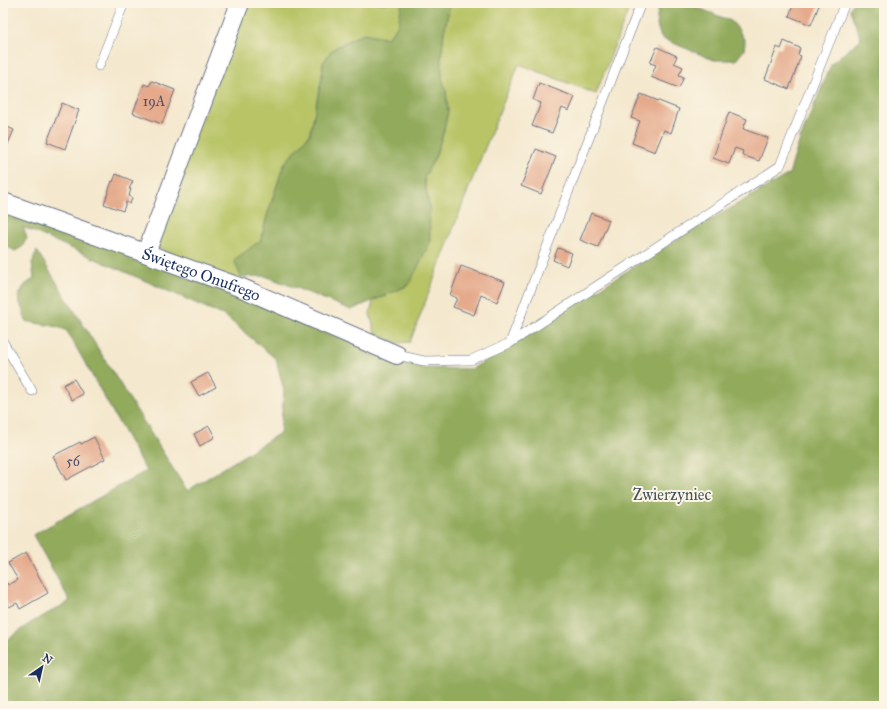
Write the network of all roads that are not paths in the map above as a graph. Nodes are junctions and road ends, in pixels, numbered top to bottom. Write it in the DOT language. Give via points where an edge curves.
graph roads {
  1 [pos="124,3"];
  2 [pos="240,3"];
  3 [pos="640,3"];
  4 [pos="845,3"];
  5 [pos="99,66"];
  6 [pos="3,202"];
  7 [pos="146,253"];
  8 [pos="3,342"];
  9 [pos="510,343"];
  10 [pos="397,355"];
  11 [pos="32,391"];
  1 -- 5 [label="lane"];
  2 -- 7 [label="street"];
  3 -- 9 [label="lane"];
  4 -- 9 [label="lane" via="780,166"];
  6 -- 7 [label="street, Świętego Onufrego"];
  7 -- 10 [label="street, Świętego Onufrego" via="242,288"];
  8 -- 11 [label="lane"];
  9 -- 10 [label="lane" via="471,360 424,361"];
}
